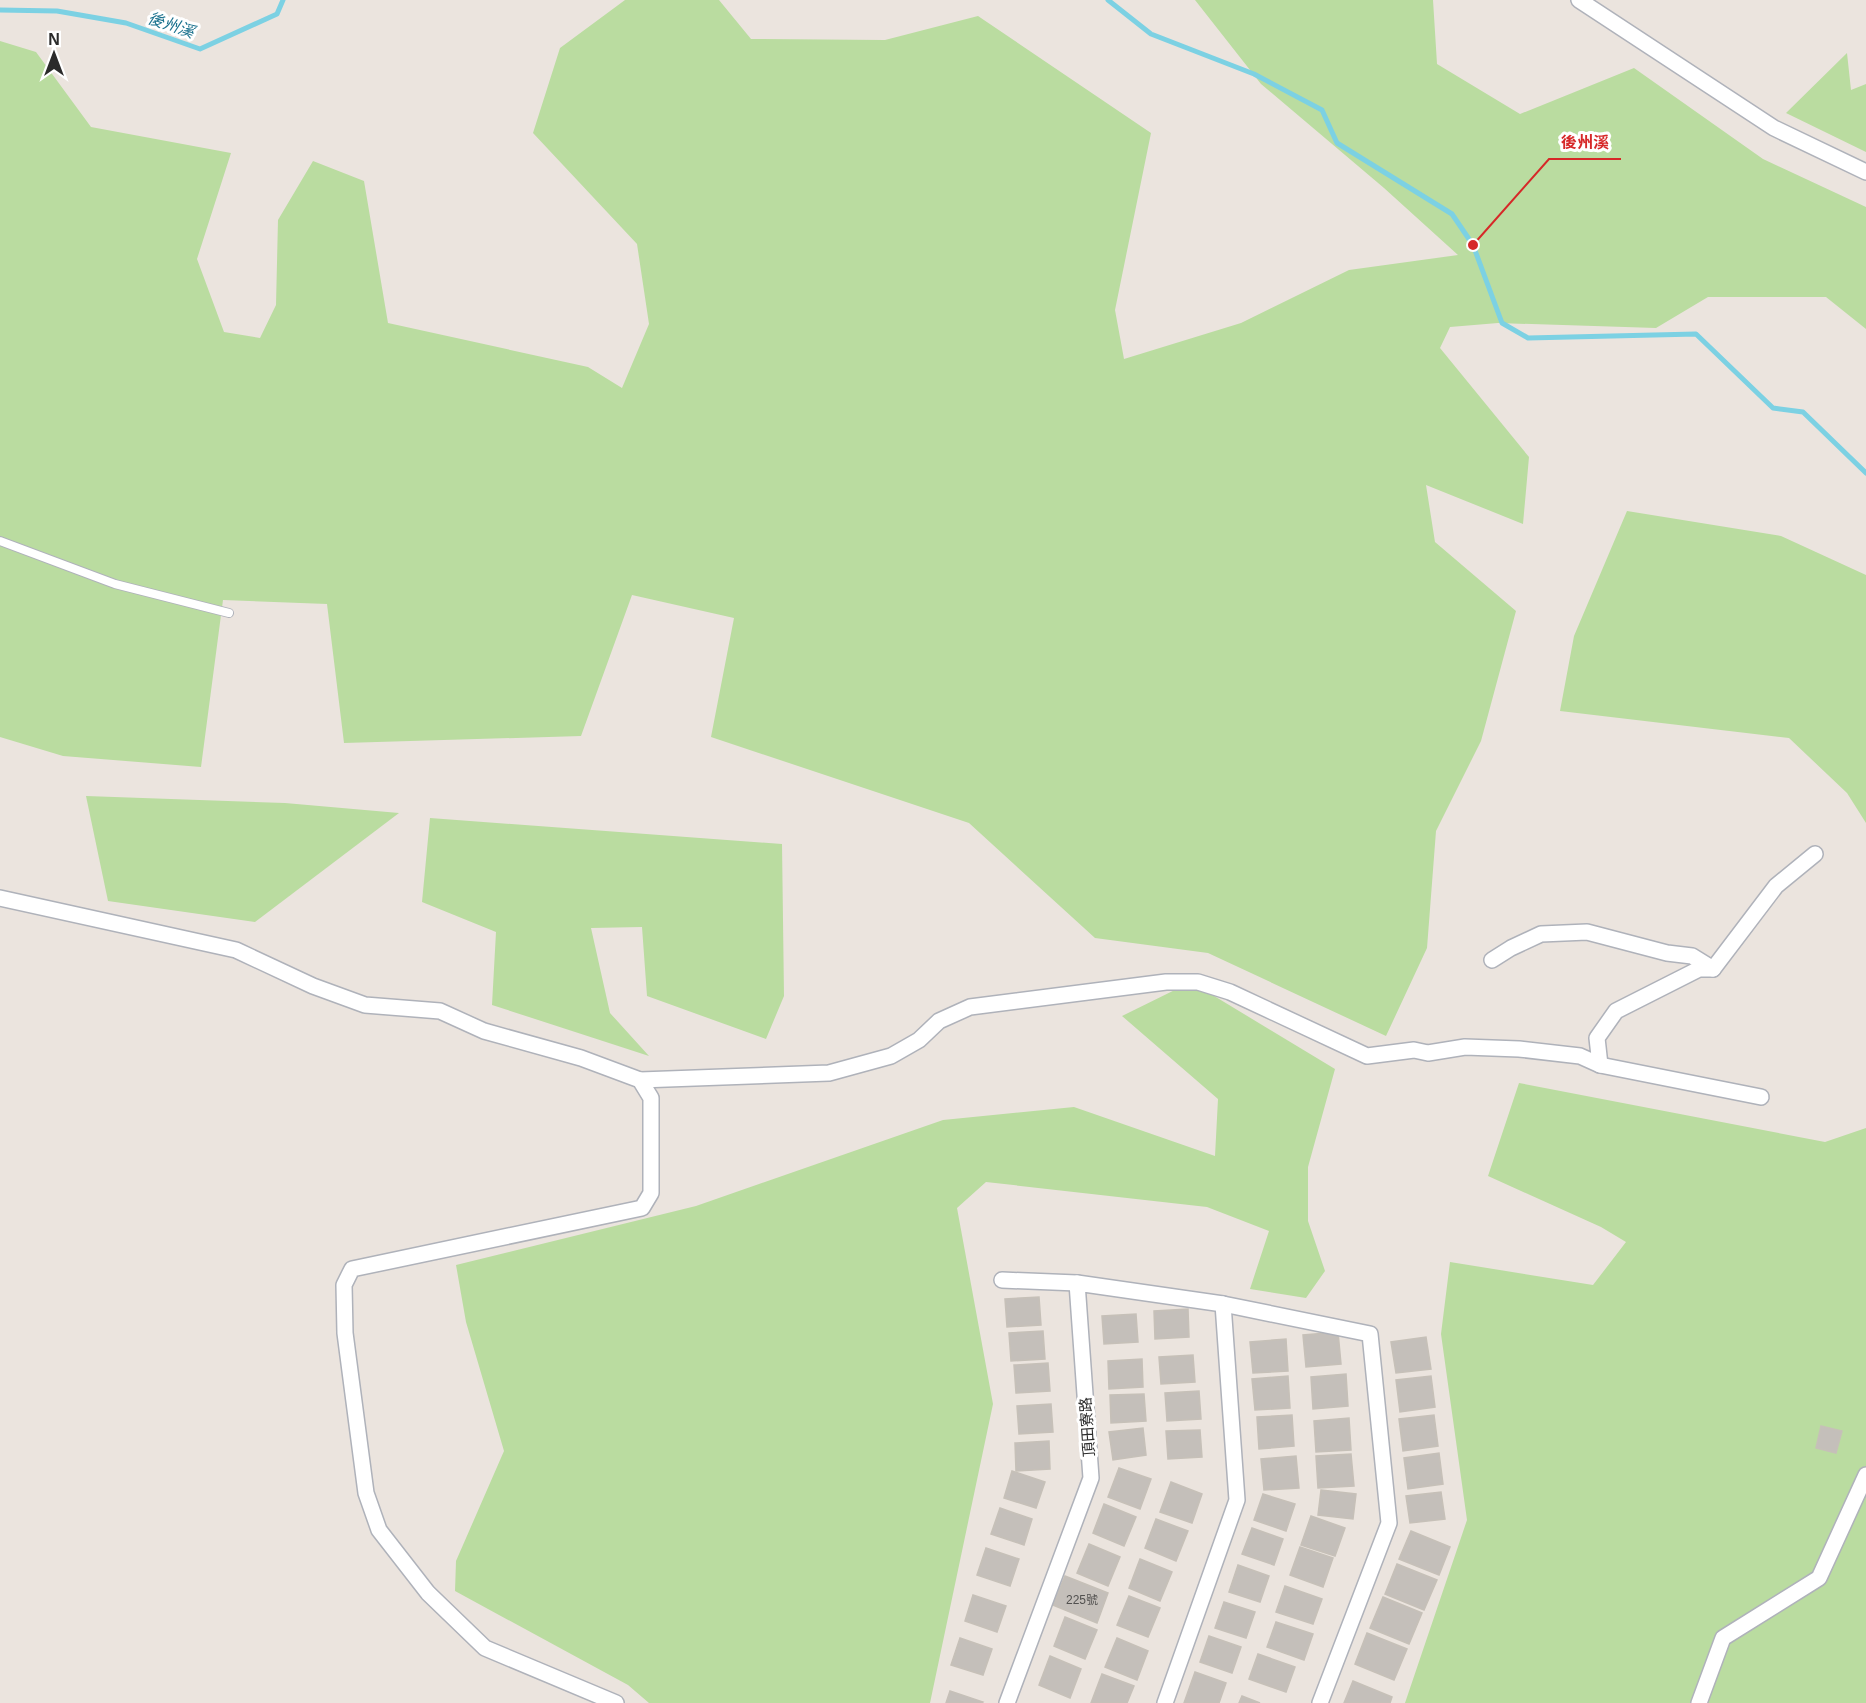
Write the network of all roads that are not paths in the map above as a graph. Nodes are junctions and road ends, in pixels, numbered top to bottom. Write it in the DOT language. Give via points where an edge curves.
graph roads {
  1 [pos="1579,0"];
  2 [pos="1866,172"];
  3 [pos="0,541"];
  4 [pos="229,613"];
  5 [pos="1815,854"];
  6 [pos="0,898"];
  7 [pos="1491,960"];
  8 [pos="1713,969"];
  9 [pos="1600,1065"];
  10 [pos="640,1080"];
  11 [pos="1761,1097"];
  12 [pos="1002,1280"];
  13 [pos="1077,1283"];
  14 [pos="1222,1304"];
  15 [pos="1866,1474"];
  16 [pos="616,1703"];
  17 [pos="1007,1703"];
  18 [pos="1165,1703"];
  19 [pos="1320,1703"];
  20 [pos="1699,1703"];
  1 -- 2 [label="street" via="1774,128"];
  3 -- 4 [label="lane" via="115,584"];
  5 -- 8 [label="street" via="1776,886"];
  6 -- 10 [label="street" via="236,950 365,1005 440,1011 484,1031 581,1058"];
  7 -- 8 [label="street" via="1541,934 1587,932 1692,956"];
  8 -- 9 [label="street" via="1699,969 1616,1011 1597,1038"];
  9 -- 10 [label="street" via="1580,1056 1519,1049 1465,1047 1366,1056 1230,992 1198,982 1166,982 970,1007 939,1021 919,1040 891,1056 830,1073"];
  9 -- 11 [label="street"];
  10 -- 16 [label="street" via="651,1098 651,1193 642,1208 352,1269 344,1285 345,1333 366,1493 379,1530 428,1593 485,1648"];
  12 -- 13 [label="street"];
  13 -- 14 [label="street"];
  13 -- 17 [label="street, 頂田寮路" via="1091,1478"];
  14 -- 18 [label="street" via="1237,1500"];
  14 -- 19 [label="street" via="1371,1334 1389,1523"];
  15 -- 20 [label="street" via="1819,1578 1723,1638"];
}
